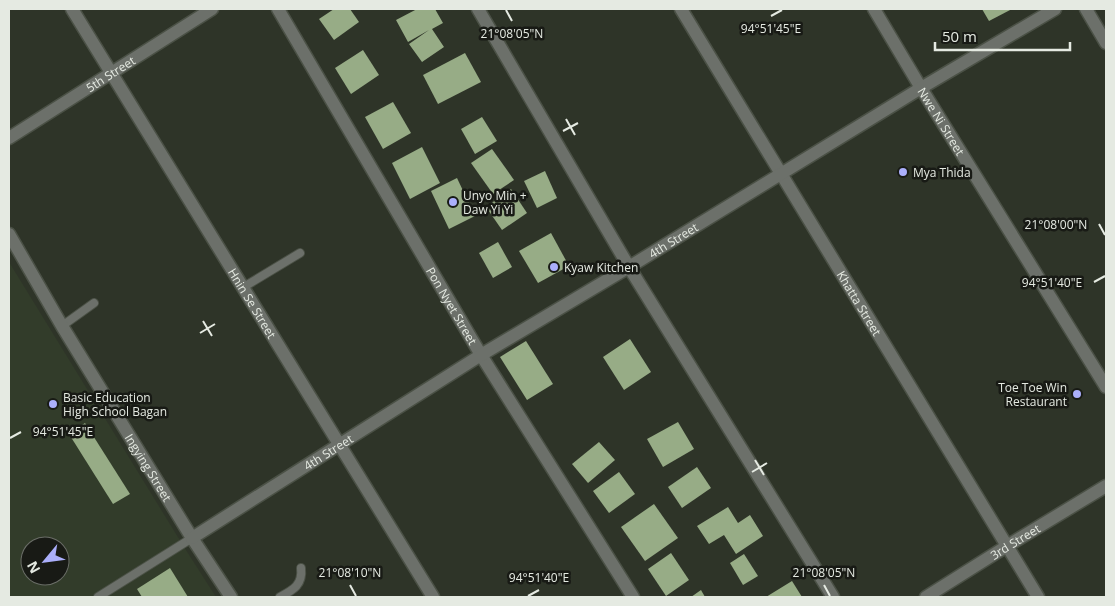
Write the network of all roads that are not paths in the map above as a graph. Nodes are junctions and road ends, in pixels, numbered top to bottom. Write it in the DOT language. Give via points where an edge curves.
graph roads {
  1 [pos="72,9"];
  2 [pos="212,9"];
  3 [pos="278,9"];
  4 [pos="478,9"];
  5 [pos="681,9"];
  6 [pos="874,9"];
  7 [pos="1055,9"];
  8 [pos="1086,9"];
  9 [pos="1106,43"];
  10 [pos="110,73"];
  11 [pos="921,88"];
  12 [pos="9,138"];
  13 [pos="781,175"];
  14 [pos="9,234"];
  15 [pos="300,253"];
  16 [pos="629,267"];
  17 [pos="242,288"];
  18 [pos="94,303"];
  19 [pos="62,326"];
  20 [pos="481,355"];
  21 [pos="1106,387"];
  22 [pos="339,444"];
  23 [pos="1106,486"];
  24 [pos="192,538"];
  25 [pos="1007,546"];
  26 [pos="301,568"];
  27 [pos="98,597"];
  28 [pos="231,597"];
  29 [pos="280,597"];
  30 [pos="433,597"];
  31 [pos="633,597"];
  32 [pos="833,597"];
  33 [pos="926,597"];
  34 [pos="1038,597"];
  1 -- 10 [label="street, Hnin Se Street"];
  2 -- 10 [label="street, 5th Street"];
  3 -- 20 [label="street, Pon Nyet Street"];
  4 -- 16 [label="street"];
  5 -- 13 [label="street, Khatta Street"];
  6 -- 11 [label="street, Nwe Ni Street"];
  7 -- 11 [label="street, 4th Street"];
  8 -- 9 [label="street"];
  10 -- 12 [label="street, 5th Street"];
  10 -- 17 [label="street, Hnin Se Street"];
  11 -- 13 [label="street, 4th Street"];
  11 -- 21 [label="street, Nwe Ni Street"];
  13 -- 16 [label="street, 4th Street"];
  13 -- 25 [label="street, Khatta Street"];
  14 -- 19 [label="street, Ingying Street"];
  15 -- 17 [label="lane"];
  16 -- 20 [label="street, 4th Street"];
  16 -- 32 [label="street"];
  17 -- 22 [label="street, Hnin Se Street"];
  18 -- 19 [label="lane"];
  19 -- 24 [label="street, Ingying Street"];
  20 -- 22 [label="street, 4th Street"];
  20 -- 31 [label="street, Pon Nyet Street"];
  22 -- 24 [label="street, 4th Street"];
  22 -- 30 [label="street, Hnin Se Street"];
  23 -- 25 [label="street, 3rd Street"];
  24 -- 27 [label="lane"];
  24 -- 28 [label="street, Ingying Street"];
  25 -- 33 [label="street, 3rd Street"];
  25 -- 34 [label="street, Khatta Street"];
  26 -- 29 [label="lane" via="300,583"];
}
